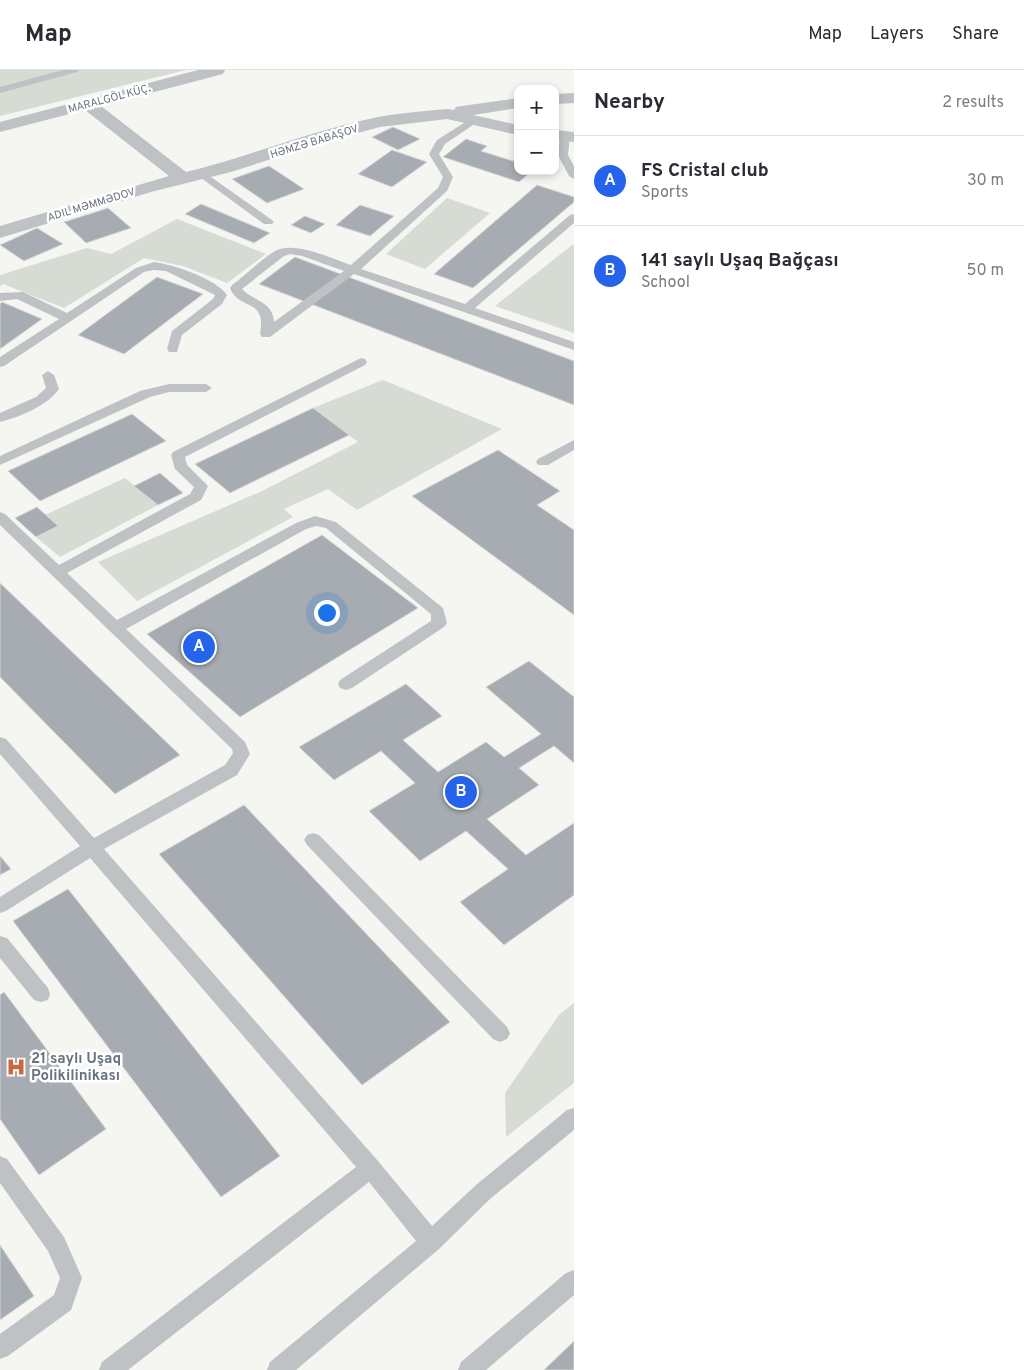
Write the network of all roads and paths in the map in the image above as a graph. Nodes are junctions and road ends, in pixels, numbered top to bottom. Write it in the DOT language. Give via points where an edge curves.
graph roads {
  1 [pos="74,70"];
  2 [pos="218,70"];
  3 [pos="0,90"];
  4 [pos="574,98"];
  5 [pos="559,99"];
  6 [pos="88,104"];
  7 [pos="514,104"];
  8 [pos="447,114"];
  9 [pos="475,119"];
  10 [pos="0,127"];
  11 [pos="514,129"];
  12 [pos="565,136"];
  13 [pos="201,173"];
  14 [pos="574,176"];
  15 [pos="182,178"];
  16 [pos="574,217"];
  17 [pos="268,222"];
  18 [pos="0,232"];
  19 [pos="354,269"];
  20 [pos="0,297"];
  21 [pos="467,309"];
  22 [pos="68,318"];
  23 [pos="574,346"];
  24 [pos="173,349"];
  25 [pos="361,362"];
  26 [pos="0,363"];
  27 [pos="48,375"];
  28 [pos="206,388"];
  29 [pos="0,418"];
  30 [pos="574,444"];
  31 [pos="0,461"];
  32 [pos="543,462"];
  33 [pos="0,517"];
  34 [pos="57,572"];
  35 [pos="116,628"];
  36 [pos="346,684"];
  37 [pos="0,743"];
  38 [pos="313,840"];
  39 [pos="91,848"];
  40 [pos="0,906"];
  41 [pos="0,944"];
  42 [pos="41,994"];
  43 [pos="500,1033"];
  44 [pos="574,1117"];
  45 [pos="0,1166"];
  46 [pos="371,1168"];
  47 [pos="431,1242"];
  48 [pos="574,1281"];
  49 [pos="0,1348"];
  50 [pos="110,1370"];
  51 [pos="278,1370"];
  52 [pos="469,1370"];
  1 -- 3 [label="lane"];
  2 -- 6 [label="street, MARALGÖL KÜÇ."];
  4 -- 5 [label="street"];
  6 -- 10 [label="street, MARALGÖL KÜÇ."];
  6 -- 15 [label="street"];
  7 -- 8 [label="street, HƏMZƏ BABAŞOV"];
  8 -- 9 [label="street, HƏMZƏ BABAŞOV"];
  8 -- 13 [label="street, HƏMZƏ BABAŞOV" via="378,122"];
  9 -- 11 [label="street, HƏMZƏ BABAŞOV"];
  9 -- 19 [label="lane" via="441,142 434,154 448,178 443,190"];
  12 -- 14 [label="lane" via="563,155"];
  13 -- 15 [label="street, HƏMZƏ BABAŞOV"];
  13 -- 17 [label="lane"];
  15 -- 18 [label="street, ADIL MƏMMƏDOV"];
  16 -- 21 [label="lane"];
  19 -- 19 [label="lane" via="290,251 280,253 236,288 238,293 264,308 270,321 266,334"];
  19 -- 21 [label="lane"];
  20 -- 22 [label="lane" via="19,295"];
  21 -- 23 [label="lane"];
  22 -- 24 [label="lane" via="140,270 154,266 169,268 217,290 221,295 218,301 176,334"];
  22 -- 26 [label="lane"];
  25 -- 34 [label="lane" via="178,456 180,466 201,486 196,498"];
  27 -- 29 [label="lane" via="53,389 41,400"];
  28 -- 31 [label="lane" via="169,388 145,394"];
  30 -- 32 [label="lane"];
  33 -- 34 [label="lane"];
  34 -- 35 [label="lane"];
  35 -- 36 [label="lane" via="315,521 331,525 438,612 438,623"];
  35 -- 39 [label="lane" via="238,746 242,754 231,770"];
  37 -- 39 [label="lane"];
  38 -- 43 [label="lane"];
  39 -- 40 [label="lane"];
  39 -- 46 [label="lane"];
  41 -- 42 [label="lane"];
  44 -- 47 [label="lane" via="482,1192"];
  45 -- 49 [label="lane" via="56,1244 71,1278 63,1302"];
  46 -- 47 [label="lane"];
  46 -- 50 [label="lane"];
  47 -- 51 [label="lane"];
  48 -- 52 [label="lane"];
}
